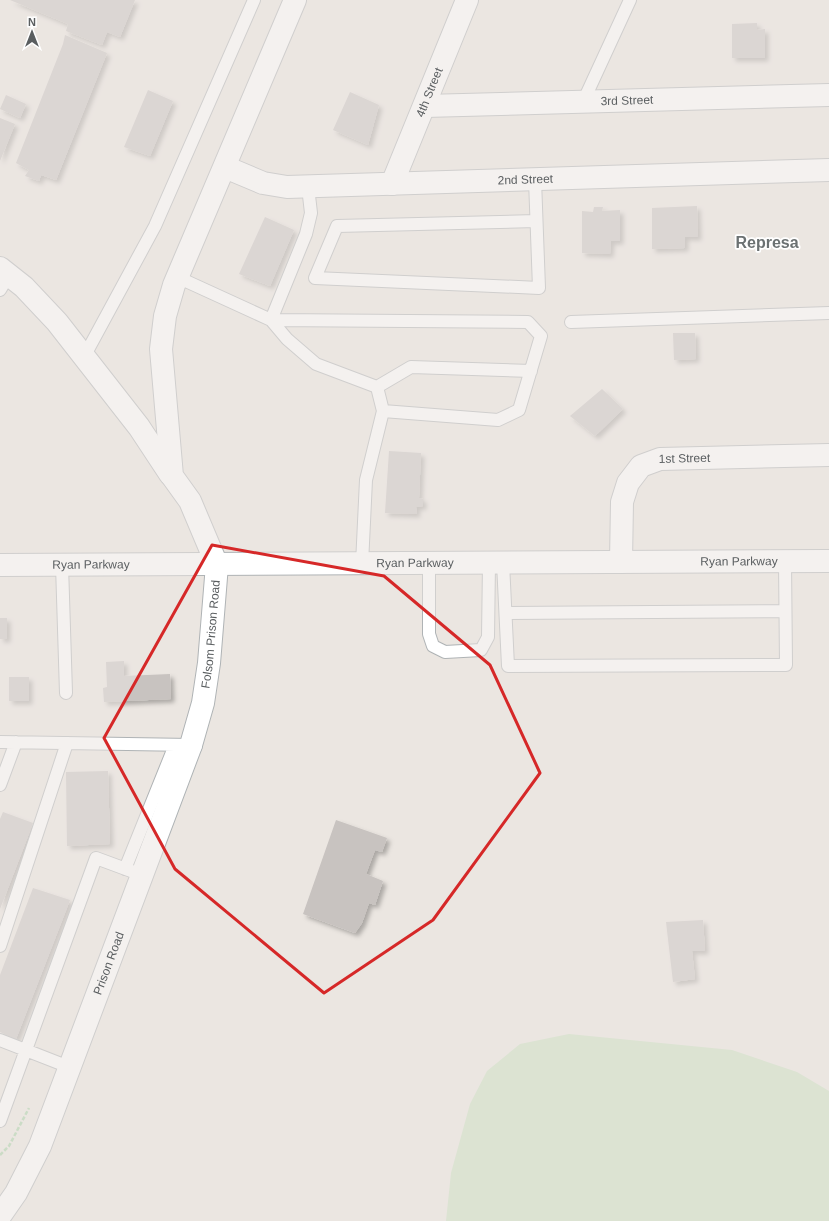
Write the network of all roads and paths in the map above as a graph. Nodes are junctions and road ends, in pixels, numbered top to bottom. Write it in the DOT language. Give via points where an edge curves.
graph roads {
  1 [pos="254,0"];
  2 [pos="295,0"];
  3 [pos="467,0"];
  4 [pos="630,0"];
  5 [pos="829,95"];
  6 [pos="583,102"];
  7 [pos="425,106"];
  8 [pos="225,167"];
  9 [pos="829,170"];
  10 [pos="535,180"];
  11 [pos="392,184"];
  12 [pos="308,187"];
  13 [pos="536,221"];
  14 [pos="3,277"];
  15 [pos="177,277"];
  16 [pos="829,313"];
  17 [pos="271,320"];
  18 [pos="571,322"];
  19 [pos="84,357"];
  20 [pos="531,371"];
  21 [pos="377,387"];
  22 [pos="383,411"];
  23 [pos="829,455"];
  24 [pos="172,476"];
  25 [pos="784,561"];
  26 [pos="829,561"];
  27 [pos="621,562"];
  28 [pos="428,563"];
  29 [pos="496,563"];
  30 [pos="362,564"];
  31 [pos="0,565"];
  32 [pos="62,565"];
  33 [pos="217,565"];
  34 [pos="785,611"];
  35 [pos="506,613"];
  36 [pos="66,693"];
  37 [pos="203,703"];
  38 [pos="0,742"];
  39 [pos="16,742"];
  40 [pos="67,743"];
  41 [pos="183,744"];
  42 [pos="0,785"];
  43 [pos="133,872"];
  44 [pos="0,946"];
  45 [pos="0,1040"];
  46 [pos="26,1049"];
  47 [pos="69,1067"];
  48 [pos="0,1121"];
  49 [pos="0,1216"];
  1 -- 19 [label="lane" via="155,226"];
  2 -- 8 [label="street"];
  3 -- 7 [label="street, 4th Street"];
  4 -- 6 [label="lane"];
  5 -- 6 [label="street, 3rd Street"];
  6 -- 7 [label="street, 3rd Street"];
  7 -- 11 [label="street, 4th Street"];
  8 -- 12 [label="street, 2nd Street" via="263,183"];
  8 -- 15 [label="street"];
  9 -- 10 [label="street, 2nd Street"];
  10 -- 11 [label="street, 2nd Street"];
  10 -- 13 [label="lane"];
  11 -- 12 [label="street, 2nd Street"];
  12 -- 17 [label="lane" via="312,213"];
  13 -- 13 [label="lane" via="539,288 315,278 337,226"];
  14 -- 19 [label="street" via="24,287 57,322"];
  15 -- 17 [label="lane"];
  15 -- 24 [label="street" via="165,316 161,349"];
  16 -- 18 [label="lane"];
  17 -- 20 [label="lane" via="528,322 541,336"];
  17 -- 21 [label="lane" via="287,339 316,364"];
  19 -- 24 [label="street" via="139,427"];
  20 -- 21 [label="lane" via="411,367"];
  20 -- 22 [label="lane" via="519,410 498,420"];
  21 -- 22 [label="lane"];
  22 -- 30 [label="lane" via="366,480"];
  23 -- 27 [label="street, 1st Street" via="660,459 641,466 628,483 622,502"];
  24 -- 33 [label="street" via="190,501"];
  25 -- 26 [label="street, Ryan Parkway"];
  25 -- 27 [label="street, Ryan Parkway"];
  25 -- 34 [label="lane"];
  27 -- 29 [label="street, Ryan Parkway"];
  28 -- 29 [label="street, Ryan Parkway"];
  28 -- 29 [label="lane" via="429,634 433,646 445,652 480,650 488,637"];
  28 -- 30 [label="street, Ryan Parkway"];
  29 -- 35 [label="lane"];
  30 -- 33 [label="street, Ryan Parkway"];
  31 -- 32 [label="street, Ryan Parkway"];
  32 -- 33 [label="street, Ryan Parkway"];
  32 -- 36 [label="lane"];
  33 -- 37 [label="street, Folsom Prison Road"];
  34 -- 35 [label="lane"];
  34 -- 35 [label="lane" via="786,665 508,666"];
  37 -- 41 [label="street, Prison Road"];
  38 -- 39 [label="lane"];
  39 -- 40 [label="lane"];
  39 -- 42 [label="lane"];
  40 -- 41 [label="lane"];
  40 -- 44 [label="lane"];
  41 -- 43 [label="street, Prison Road"];
  43 -- 46 [label="lane" via="96,858"];
  43 -- 47 [label="street, Prison Road"];
  45 -- 46 [label="lane"];
  46 -- 47 [label="lane"];
  46 -- 48 [label="lane"];
  47 -- 49 [label="street, Prison Road" via="40,1146 16,1193"];
}
